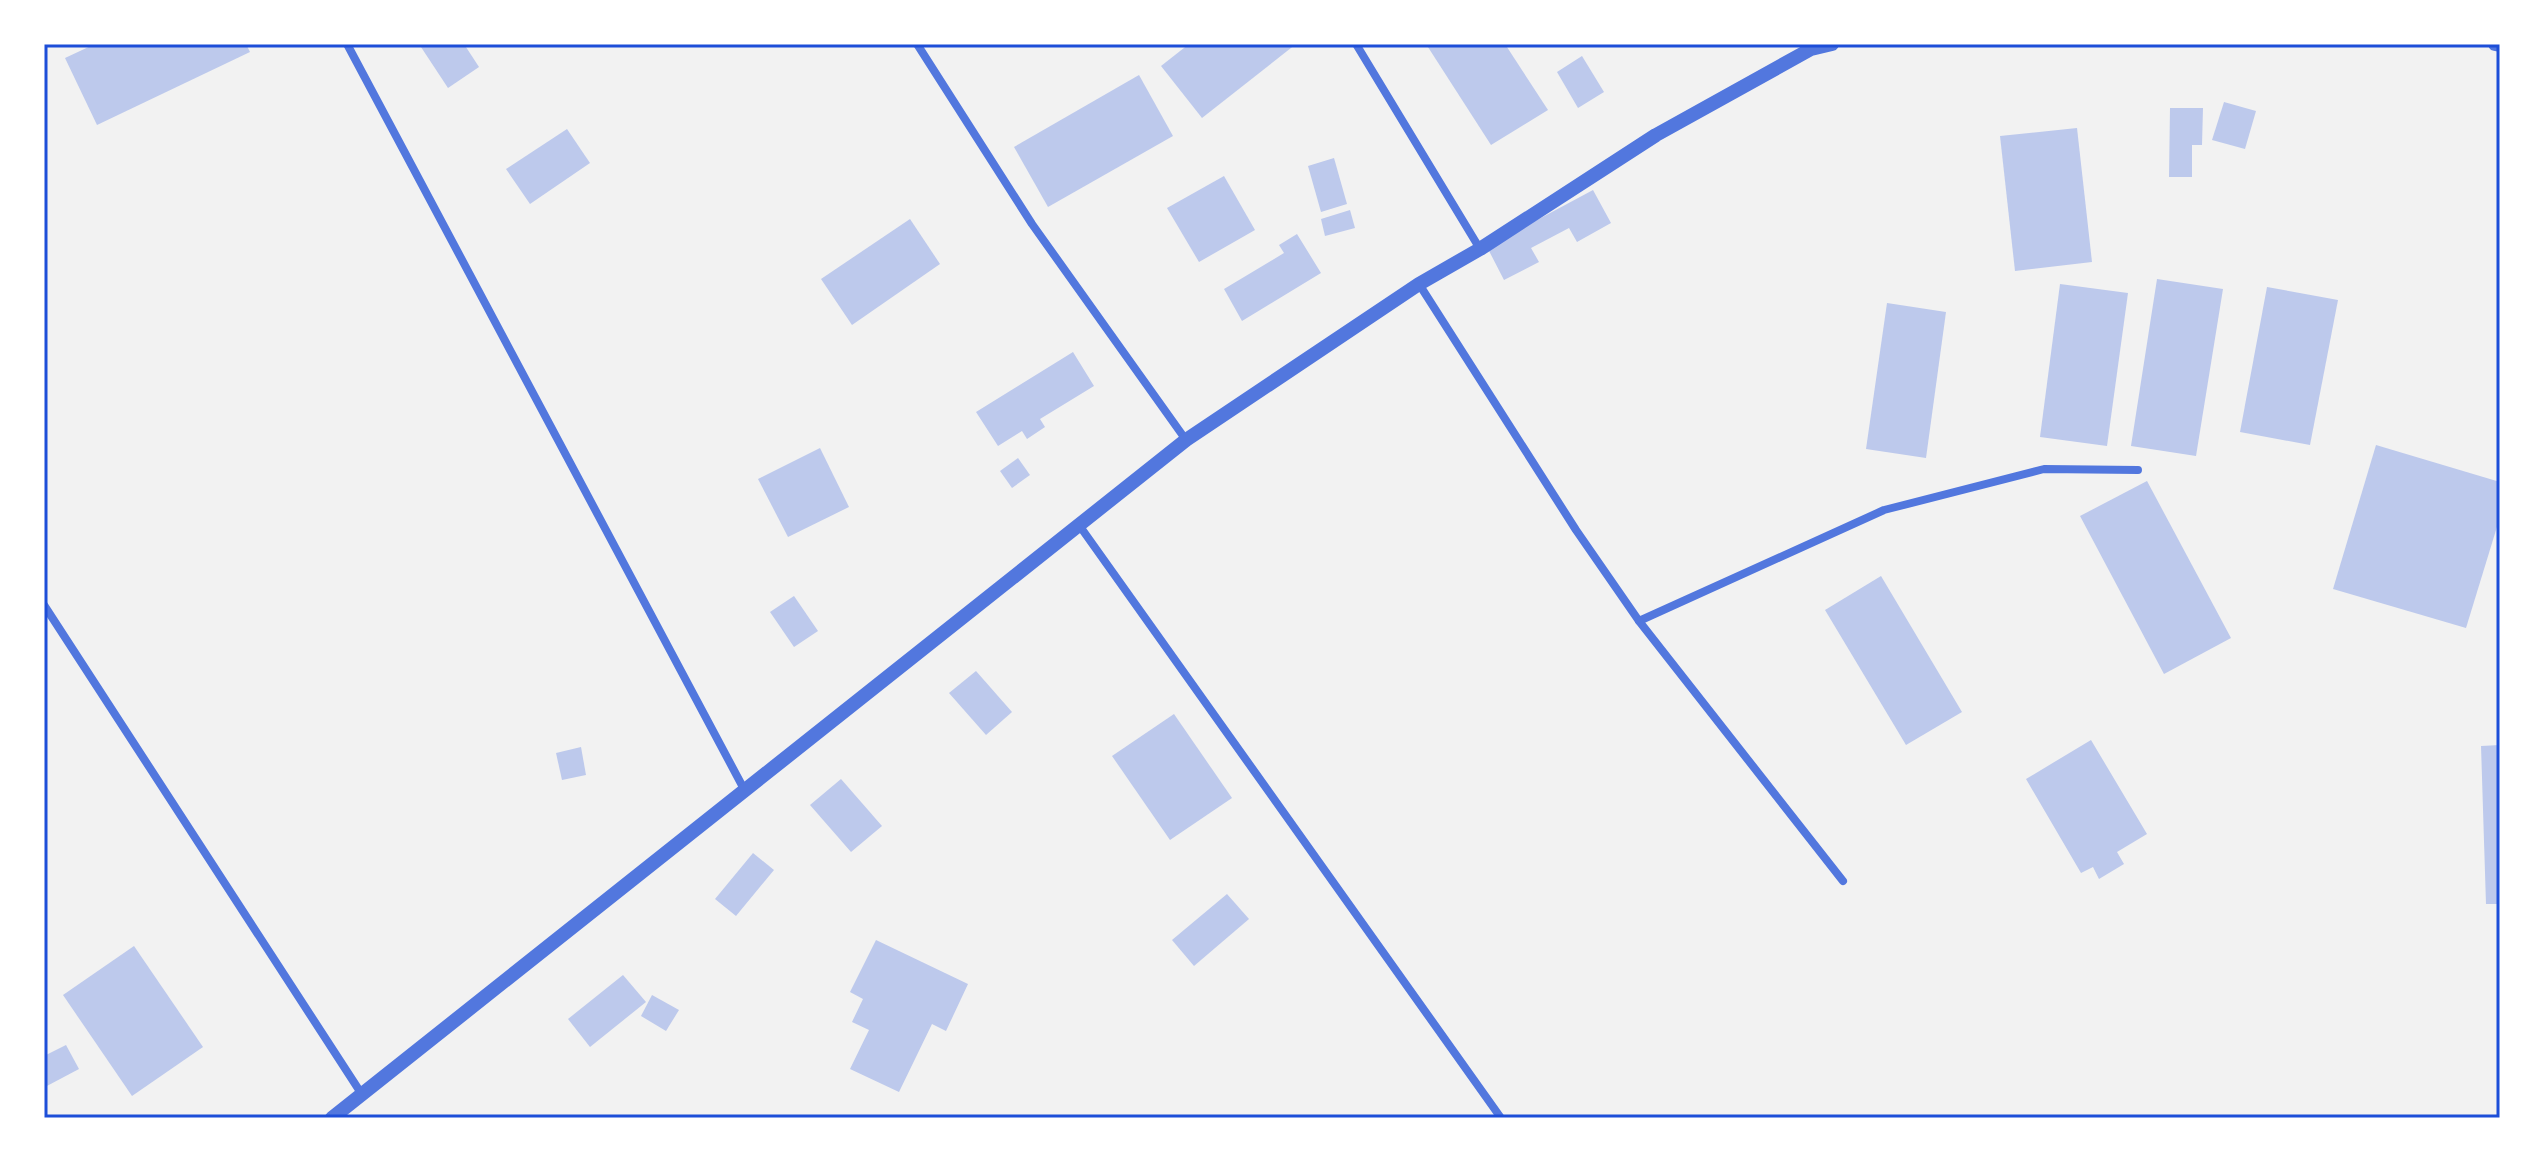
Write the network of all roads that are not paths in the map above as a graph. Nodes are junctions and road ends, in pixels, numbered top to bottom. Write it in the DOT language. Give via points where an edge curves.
graph roads {
  1 [pos="347,44"];
  2 [pos="917,44"];
  3 [pos="1356,44"];
  4 [pos="1832,44"];
  5 [pos="1810,47"];
  6 [pos="1480,249"];
  7 [pos="1419,284"];
  8 [pos="1186,440"];
  9 [pos="2138,470"];
  10 [pos="1079,525"];
  11 [pos="44,605"];
  12 [pos="1639,621"];
  13 [pos="745,791"];
  14 [pos="1843,881"];
  15 [pos="361,1093"];
  16 [pos="332,1118"];
  17 [pos="1501,1118"];
  1 -- 13 [label="street"];
  2 -- 8 [label="street" via="1032,224"];
  3 -- 6 [label="street"];
  4 -- 5 [label="street"];
  5 -- 6 [label="street" via="1656,135"];
  6 -- 7 [label="street"];
  7 -- 8 [label="street"];
  7 -- 12 [label="street"];
  8 -- 10 [label="street"];
  9 -- 12 [label="street" via="2044,469 1884,510"];
  10 -- 13 [label="street"];
  10 -- 17 [label="street"];
  11 -- 15 [label="street"];
  12 -- 14 [label="street"];
  13 -- 15 [label="street"];
  15 -- 16 [label="street"];
}
